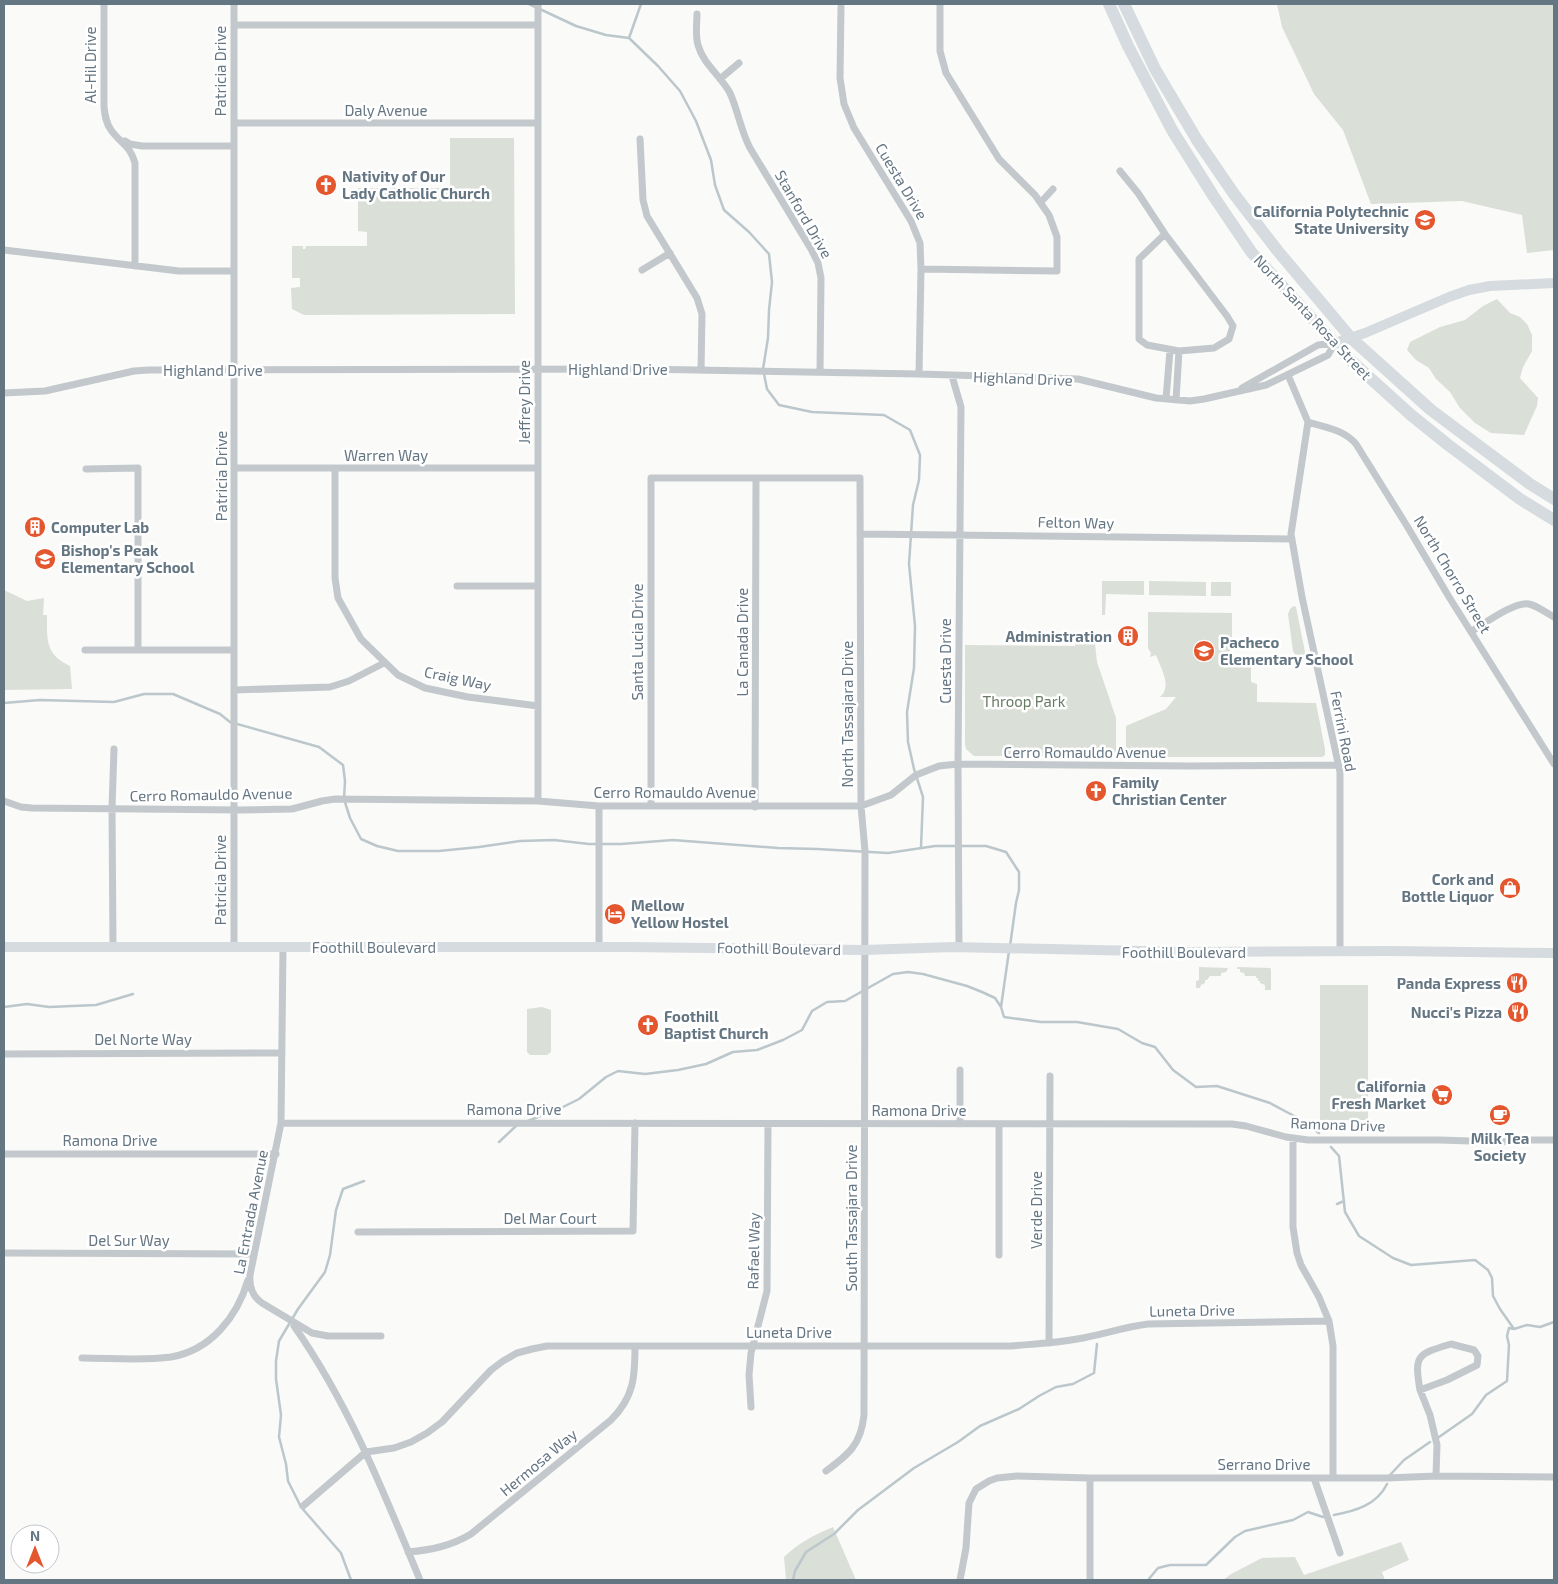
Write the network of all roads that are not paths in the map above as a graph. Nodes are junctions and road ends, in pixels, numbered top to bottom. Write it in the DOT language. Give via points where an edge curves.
graph roads {
  1 [pos="104,4"];
  2 [pos="234,4"];
  3 [pos="538,4"];
  4 [pos="940,4"];
  5 [pos="1109,4"];
  6 [pos="1124,4"];
  7 [pos="841,7"];
  8 [pos="697,14"];
  9 [pos="234,25"];
  10 [pos="538,25"];
  11 [pos="739,63"];
  12 [pos="720,79"];
  13 [pos="234,123"];
  14 [pos="538,123"];
  15 [pos="120,139"];
  16 [pos="640,139"];
  17 [pos="234,146"];
  18 [pos="1120,171"];
  19 [pos="1053,189"];
  20 [pos="1041,202"];
  21 [pos="1165,234"];
  22 [pos="4,250"];
  23 [pos="670,253"];
  24 [pos="136,266"];
  25 [pos="921,269"];
  26 [pos="642,270"];
  27 [pos="234,271"];
  28 [pos="1554,283"];
  29 [pos="1351,338"];
  30 [pos="1335,343"];
  31 [pos="1170,350"];
  32 [pos="1180,351"];
  33 [pos="234,370"];
  34 [pos="538,370"];
  35 [pos="701,370"];
  36 [pos="820,372"];
  37 [pos="919,374"];
  38 [pos="1288,375"];
  39 [pos="952,376"];
  40 [pos="4,393"];
  41 [pos="1232,394"];
  42 [pos="1166,399"];
  43 [pos="1176,400"];
  44 [pos="1308,422"];
  45 [pos="86,468"];
  46 [pos="234,468"];
  47 [pos="335,468"];
  48 [pos="538,468"];
  49 [pos="756,478"];
  50 [pos="1554,499"];
  51 [pos="1554,520"];
  52 [pos="860,534"];
  53 [pos="960,534"];
  54 [pos="1292,539"];
  55 [pos="457,586"];
  56 [pos="538,586"];
  57 [pos="1554,617"];
  58 [pos="1472,631"];
  59 [pos="85,650"];
  60 [pos="138,650"];
  61 [pos="234,650"];
  62 [pos="384,663"];
  63 [pos="234,690"];
  64 [pos="538,706"];
  65 [pos="114,749"];
  66 [pos="958,764"];
  67 [pos="1554,764"];
  68 [pos="1339,765"];
  69 [pos="538,801"];
  70 [pos="4,802"];
  71 [pos="599,806"];
  72 [pos="651,806"];
  73 [pos="861,806"];
  74 [pos="755,807"];
  75 [pos="112,808"];
  76 [pos="234,810"];
  77 [pos="4,947"];
  78 [pos="112,947"];
  79 [pos="234,947"];
  80 [pos="283,947"];
  81 [pos="959,947"];
  82 [pos="599,948"];
  83 [pos="864,950"];
  84 [pos="1340,951"];
  85 [pos="1554,953"];
  86 [pos="282,1053"];
  87 [pos="4,1054"];
  88 [pos="960,1070"];
  89 [pos="1050,1076"];
  90 [pos="282,1123"];
  91 [pos="636,1123"];
  92 [pos="768,1124"];
  93 [pos="865,1124"];
  94 [pos="960,1124"];
  95 [pos="999,1124"];
  96 [pos="1050,1124"];
  97 [pos="1293,1138"];
  98 [pos="1554,1140"];
  99 [pos="4,1154"];
  100 [pos="276,1154"];
  101 [pos="358,1232"];
  102 [pos="4,1253"];
  103 [pos="254,1254"];
  104 [pos="998,1255"];
  105 [pos="250,1274"];
  106 [pos="1329,1321"];
  107 [pos="292,1322"];
  108 [pos="380,1336"];
  109 [pos="1049,1343"];
  110 [pos="635,1346"];
  111 [pos="752,1346"];
  112 [pos="864,1346"];
  113 [pos="82,1358"];
  114 [pos="1420,1390"];
  115 [pos="751,1407"];
  116 [pos="366,1452"];
  117 [pos="826,1471"];
  118 [pos="1436,1476"];
  119 [pos="1554,1477"];
  120 [pos="1090,1478"];
  121 [pos="1314,1478"];
  122 [pos="1333,1478"];
  123 [pos="303,1506"];
  124 [pos="408,1552"];
  125 [pos="1340,1553"];
  126 [pos="1090,1579"];
  127 [pos="420,1580"];
  128 [pos="960,1580"];
  1 -- 15 [label="street, Al-Hil Drive" via="104,107 108,125"];
  2 -- 9 [label="street, Patricia Drive"];
  3 -- 10 [label="street, Jeffrey Drive"];
  4 -- 20 [label="street" via="940,51 946,73 999,159"];
  5 -- 30 [label="highway, North Santa Rosa Street" via="1172,130 1214,196 1252,253"];
  6 -- 29 [label="highway, North Santa Rosa Street" via="1155,68 1234,194"];
  7 -- 25 [label="street, Cuesta Drive" via="840,78 844,104 854,128 915,228 921,251"];
  8 -- 12 [label="street, Stanford Drive" via="698,47"];
  9 -- 10 [label="street"];
  9 -- 13 [label="street, Patricia Drive"];
  10 -- 14 [label="street, Jeffrey Drive"];
  11 -- 12 [label="street"];
  12 -- 36 [label="street, Stanford Drive" via="733,101 750,148 818,263 822,286"];
  13 -- 14 [label="street, Daly Avenue"];
  13 -- 17 [label="street, Patricia Drive"];
  14 -- 34 [label="street, Jeffrey Drive"];
  15 -- 17 [label="street" via="142,146"];
  15 -- 24 [label="street, Al-Hil Drive" via="130,149 135,163"];
  16 -- 23 [label="street" via="644,206"];
  17 -- 27 [label="street, Patricia Drive"];
  18 -- 21 [label="street"];
  19 -- 20 [label="street"];
  20 -- 25 [label="street" via="1057,237 1057,272"];
  21 -- 31 [label="street" via="1139,259 1138,339 1147,345"];
  21 -- 32 [label="street" via="1233,326 1229,339 1214,348"];
  22 -- 24 [label="street"];
  23 -- 26 [label="street"];
  23 -- 35 [label="street" via="701,308"];
  24 -- 27 [label="street" via="179,271"];
  25 -- 37 [label="street, Cuesta Drive"];
  27 -- 33 [label="street, Patricia Drive"];
  28 -- 29 [label="street, Highland Drive" via="1469,290"];
  29 -- 30 [label="street, Highland Drive"];
  29 -- 50 [label="highway, North Santa Rosa Street" via="1431,410"];
  30 -- 38 [label="street, Highland Drive" via="1328,355"];
  30 -- 41 [label="street, Highland Drive" via="1318,345"];
  30 -- 51 [label="highway, North Santa Rosa Street" via="1411,415 1520,499"];
  31 -- 32 [label="street"];
  31 -- 42 [label="street"];
  32 -- 43 [label="street"];
  33 -- 34 [label="street, Highland Drive"];
  33 -- 40 [label="street, Highland Drive" via="134,371 44,391"];
  33 -- 46 [label="street, Patricia Drive"];
  34 -- 35 [label="street, Highland Drive"];
  34 -- 48 [label="street, Jeffrey Drive"];
  35 -- 36 [label="street, Highland Drive"];
  36 -- 37 [label="street, Highland Drive"];
  37 -- 39 [label="street, Highland Drive"];
  38 -- 41 [label="street, Highland Drive"];
  38 -- 44 [label="street"];
  39 -- 42 [label="street, Highland Drive" via="1078,379"];
  39 -- 53 [label="street, Cuesta Drive" via="961,407"];
  41 -- 43 [label="street, Highland Drive" via="1204,400"];
  42 -- 43 [label="street, Highland Drive"];
  44 -- 54 [label="street, Ferrini Road"];
  44 -- 58 [label="street, North Chorro Street" via="1349,436 1356,444"];
  45 -- 60 [label="street" via="138,468"];
  46 -- 47 [label="street, Warren Way"];
  46 -- 61 [label="street, Patricia Drive"];
  47 -- 48 [label="street, Warren Way"];
  47 -- 62 [label="street, Craig Way" via="335,578 338,598 361,639"];
  48 -- 56 [label="street, Jeffrey Drive"];
  49 -- 52 [label="street, North Tassajara Drive" via="860,478"];
  49 -- 72 [label="street, Santa Lucia Drive" via="651,478"];
  49 -- 74 [label="street, La Canada Drive"];
  52 -- 53 [label="street, Felton Way"];
  52 -- 73 [label="street, North Tassajara Drive"];
  53 -- 54 [label="street, Felton Way"];
  53 -- 66 [label="street, Cuesta Drive"];
  54 -- 68 [label="street, Ferrini Road"];
  55 -- 56 [label="street"];
  56 -- 64 [label="street, Jeffrey Drive"];
  57 -- 58 [label="street" via="1523,603"];
  58 -- 67 [label="street, North Chorro Street"];
  59 -- 60 [label="street"];
  60 -- 61 [label="street"];
  61 -- 63 [label="street, Patricia Drive"];
  62 -- 63 [label="street" via="350,681 330,687"];
  62 -- 64 [label="street, Craig Way" via="398,675 426,688"];
  63 -- 76 [label="street, Patricia Drive"];
  64 -- 69 [label="street, Jeffrey Drive"];
  65 -- 75 [label="street"];
  66 -- 68 [label="street, Cerro Romauldo Avenue"];
  66 -- 73 [label="street, Cerro Romauldo Avenue" via="939,766 916,775 890,795"];
  66 -- 81 [label="street, Cuesta Drive"];
  68 -- 84 [label="street, Ferrini Road"];
  69 -- 71 [label="street, Cerro Romauldo Avenue"];
  69 -- 76 [label="street, Cerro Romauldo Avenue" via="335,800 292,809"];
  70 -- 75 [label="street, Cerro Romauldo Avenue" via="32,808"];
  71 -- 72 [label="street, Cerro Romauldo Avenue"];
  71 -- 82 [label="street"];
  72 -- 74 [label="street, Cerro Romauldo Avenue"];
  73 -- 74 [label="street, Cerro Romauldo Avenue"];
  73 -- 83 [label="street, North Tassajara Drive" via="865,851"];
  75 -- 76 [label="street, Cerro Romauldo Avenue"];
  75 -- 78 [label="street"];
  76 -- 79 [label="street, Patricia Drive"];
  77 -- 78 [label="street, Foothill Boulevard"];
  78 -- 79 [label="street, Foothill Boulevard"];
  79 -- 80 [label="street, Foothill Boulevard"];
  80 -- 82 [label="street, Foothill Boulevard"];
  80 -- 86 [label="street, La Entrada Avenue"];
  81 -- 83 [label="street, Foothill Boulevard"];
  81 -- 84 [label="street, Foothill Boulevard" via="1099,951"];
  82 -- 83 [label="street, Foothill Boulevard"];
  83 -- 93 [label="street, South Tassajara Drive"];
  84 -- 85 [label="street, Foothill Boulevard"];
  86 -- 87 [label="street, Del Norte Way"];
  86 -- 90 [label="street, La Entrada Avenue"];
  88 -- 94 [label="street"];
  89 -- 96 [label="street, Verde Drive"];
  90 -- 91 [label="street, Ramona Drive"];
  90 -- 100 [label="street, La Entrada Avenue"];
  91 -- 92 [label="street, Ramona Drive"];
  91 -- 101 [label="street, Del Mar Court" via="634,1231"];
  92 -- 93 [label="street, Ramona Drive"];
  92 -- 111 [label="street, Rafael Way" via="767,1292"];
  93 -- 94 [label="street, Ramona Drive"];
  93 -- 112 [label="street, South Tassajara Drive"];
  94 -- 95 [label="street, Ramona Drive"];
  95 -- 96 [label="street, Ramona Drive"];
  95 -- 104 [label="street"];
  96 -- 97 [label="street, Ramona Drive" via="1232,1124"];
  96 -- 109 [label="street, Verde Drive"];
  97 -- 98 [label="street, Ramona Drive"];
  97 -- 106 [label="street" via="1294,1240 1301,1265"];
  99 -- 100 [label="street, Ramona Drive"];
  100 -- 103 [label="street, La Entrada Avenue"];
  102 -- 103 [label="street, Del Sur Way"];
  103 -- 105 [label="street, La Entrada Avenue"];
  105 -- 107 [label="street, La Entrada Avenue" via="250,1288 257,1299"];
  105 -- 113 [label="street" via="241,1301 227,1324 197,1348 160,1358"];
  106 -- 109 [label="street, Luneta Drive" via="1148,1324"];
  106 -- 122 [label="street" via="1333,1346"];
  107 -- 108 [label="street" via="323,1336"];
  107 -- 116 [label="street, La Entrada Avenue"];
  109 -- 112 [label="street, Luneta Drive"];
  110 -- 111 [label="street, Luneta Drive"];
  110 -- 116 [label="street, Luneta Drive" via="532,1348 491,1370 442,1422 427,1433 394,1448"];
  110 -- 124 [label="street, Hermosa Way" via="631,1391 610,1420 471,1534 441,1547"];
  111 -- 112 [label="street, Luneta Drive"];
  111 -- 115 [label="street, Rafael Way" via="749,1375"];
  112 -- 117 [label="street, South Tassajara Drive" via="864,1416 860,1435 850,1452"];
  114 -- 114 [label="street" via="1416,1369 1426,1352 1451,1344 1474,1350 1478,1356 1477,1365"];
  114 -- 118 [label="street" via="1437,1445"];
  116 -- 123 [label="street"];
  116 -- 124 [label="street, La Entrada Avenue"];
  118 -- 119 [label="street, Serrano Drive"];
  118 -- 122 [label="street, Serrano Drive"];
  120 -- 121 [label="street, Serrano Drive"];
  120 -- 126 [label="street"];
  120 -- 128 [label="street, Serrano Drive" via="1005,1477 976,1489 969,1503"];
  121 -- 122 [label="street, Serrano Drive"];
  121 -- 125 [label="street"];
  124 -- 127 [label="street, La Entrada Avenue"];
}
